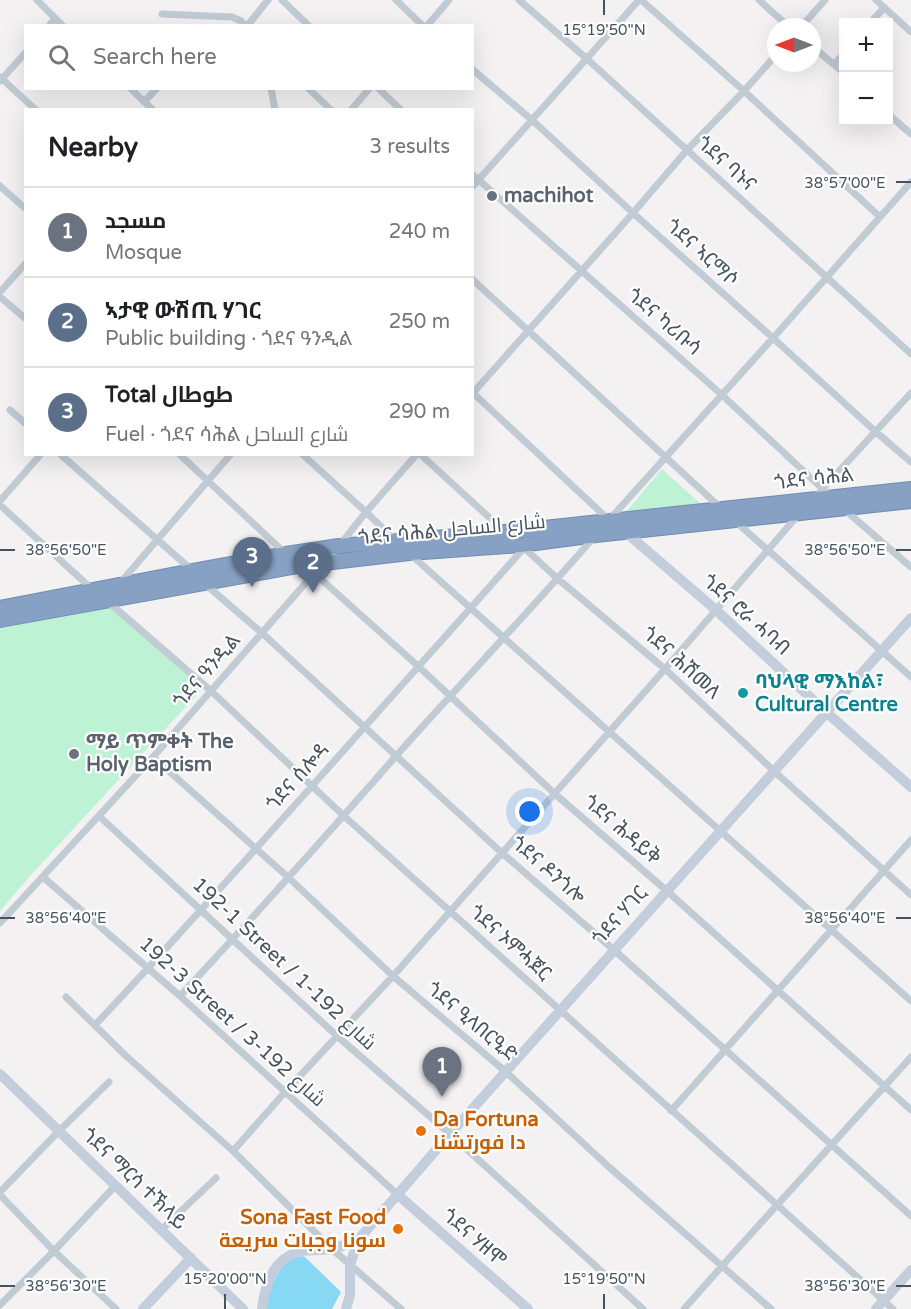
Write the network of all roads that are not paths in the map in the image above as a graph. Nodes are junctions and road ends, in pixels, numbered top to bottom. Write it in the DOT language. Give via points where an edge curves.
graph roads {
  1 [pos="37,0"];
  2 [pos="268,0"];
  3 [pos="282,0"];
  4 [pos="396,0"];
  5 [pos="449,0"];
  6 [pos="519,0"];
  7 [pos="640,0"];
  8 [pos="759,0"];
  9 [pos="825,0"];
  10 [pos="876,0"];
  11 [pos="884,8"];
  12 [pos="162,14"];
  13 [pos="195,16"];
  14 [pos="55,18"];
  15 [pos="779,18"];
  16 [pos="809,18"];
  17 [pos="875,18"];
  18 [pos="50,24"];
  19 [pos="61,24"];
  20 [pos="194,24"];
  21 [pos="244,24"];
  22 [pos="248,24"];
  23 [pos="307,24"];
  24 [pos="423,24"];
  25 [pos="427,24"];
  26 [pos="911,32"];
  27 [pos="821,53"];
  28 [pos="24,54"];
  29 [pos="585,58"];
  30 [pos="839,58"];
  31 [pos="834,64"];
  32 [pos="767,65"];
  33 [pos="474,71"];
  34 [pos="842,72"];
  35 [pos="1,79"];
  36 [pos="132,90"];
  37 [pos="155,90"];
  38 [pos="271,90"];
  39 [pos="310,90"];
  40 [pos="368,90"];
  41 [pos="380,90"];
  42 [pos="744,91"];
  43 [pos="144,102"];
  44 [pos="34,108"];
  45 [pos="151,108"];
  46 [pos="275,108"];
  47 [pos="329,108"];
  48 [pos="353,108"];
  49 [pos="398,108"];
  50 [pos="893,118"];
  51 [pos="532,120"];
  52 [pos="911,134"];
  53 [pos="687,150"];
  54 [pos="474,175"];
  55 [pos="479,179"];
  56 [pos="911,182"];
  57 [pos="474,185"];
  58 [pos="0,186"];
  59 [pos="24,207"];
  60 [pos="633,213"];
  61 [pos="880,217"];
  62 [pos="24,265"];
  63 [pos="581,271"];
  64 [pos="825,277"];
  65 [pos="474,281"];
  66 [pos="0,295"];
  67 [pos="24,317"];
  68 [pos="528,331"];
  69 [pos="773,338"];
  70 [pos="911,354"];
  71 [pos="474,392"];
  72 [pos="911,393"];
  73 [pos="474,394"];
  74 [pos="722,395"];
  75 [pos="10,410"];
  76 [pos="24,422"];
  77 [pos="876,432"];
  78 [pos="39,456"];
  79 [pos="62,456"];
  80 [pos="181,456"];
  81 [pos="229,456"];
  82 [pos="304,456"];
  83 [pos="416,456"];
  84 [pos="420,456"];
  85 [pos="667,456"];
  86 [pos="911,462"];
  87 [pos="208,480"];
  88 [pos="911,489"];
  89 [pos="822,495"];
  90 [pos="911,501"];
  91 [pos="0,503"];
  92 [pos="722,508"];
  93 [pos="844,509"];
  94 [pos="366,512"];
  95 [pos="800,513"];
  96 [pos="609,520"];
  97 [pos="734,520"];
  98 [pos="505,532"];
  99 [pos="625,532"];
  100 [pos="596,535"];
  101 [pos="157,541"];
  102 [pos="395,541"];
  103 [pos="339,546"];
  104 [pos="522,546"];
  105 [pos="768,550"];
  106 [pos="409,553"];
  107 [pos="286,554"];
  108 [pos="298,566"];
  109 [pos="911,567"];
  110 [pos="318,568"];
  111 [pos="192,571"];
  112 [pos="558,579"];
  113 [pos="203,582"];
  114 [pos="118,585"];
  115 [pos="94,591"];
  116 [pos="106,600"];
  117 [pos="0,608"];
  118 [pos="471,608"];
  119 [pos="716,610"];
  120 [pos="911,618"];
  121 [pos="0,620"];
  122 [pos="262,633"];
  123 [pos="504,638"];
  124 [pos="881,651"];
  125 [pos="418,666"];
  126 [pos="665,669"];
  127 [pos="911,677"];
  128 [pos="211,691"];
  129 [pos="450,697"];
  130 [pos="826,712"];
  131 [pos="365,728"];
  132 [pos="608,732"];
  133 [pos="396,755"];
  134 [pos="153,757"];
  135 [pos="774,771"];
  136 [pos="312,786"];
  137 [pos="911,788"];
  138 [pos="554,793"];
  139 [pos="99,816"];
  140 [pos="344,816"];
  141 [pos="722,831"];
  142 [pos="911,840"];
  143 [pos="256,849"];
  144 [pos="502,853"];
  145 [pos="884,870"];
  146 [pos="43,877"];
  147 [pos="289,878"];
  148 [pos="667,891"];
  149 [pos="911,895"];
  150 [pos="201,909"];
  151 [pos="450,911"];
  152 [pos="0,922"];
  153 [pos="831,931"];
  154 [pos="233,940"];
  155 [pos="614,950"];
  156 [pos="148,969"];
  157 [pos="393,976"];
  158 [pos="778,990"];
  159 [pos="180,996"];
  160 [pos="66,997"];
  161 [pos="911,1001"];
  162 [pos="561,1011"];
  163 [pos="94,1025"];
  164 [pos="337,1036"];
  165 [pos="724,1050"];
  166 [pos="911,1057"];
  167 [pos="506,1072"];
  168 [pos="0,1074"];
  169 [pos="109,1082"];
  170 [pos="885,1086"];
  171 [pos="285,1092"];
  172 [pos="911,1110"];
  173 [pos="671,1111"];
  174 [pos="58,1131"];
  175 [pos="450,1134"];
  176 [pos="832,1145"];
  177 [pos="232,1151"];
  178 [pos="216,1178"];
  179 [pos="115,1186"];
  180 [pos="0,1194"];
  181 [pos="397,1194"];
  182 [pos="777,1205"];
  183 [pos="911,1216"];
  184 [pos="161,1230"];
  185 [pos="358,1240"];
  186 [pos="332,1249"];
  187 [pos="54,1251"];
  188 [pos="191,1258"];
  189 [pos="351,1265"];
  190 [pos="722,1266"];
  191 [pos="911,1270"];
  192 [pos="0,1305"];
  193 [pos="880,1305"];
  194 [pos="116,1309"];
  195 [pos="143,1309"];
  196 [pos="243,1309"];
  197 [pos="262,1309"];
  198 [pos="346,1309"];
  199 [pos="401,1309"];
  200 [pos="528,1309"];
  201 [pos="643,1309"];
  202 [pos="684,1309"];
  203 [pos="771,1309"];
  204 [pos="893,1309"];
  1 -- 14 [label="street"];
  2 -- 22 [label="street"];
  3 -- 23 [label="street"];
  4 -- 24 [label="street"];
  5 -- 25 [label="street"];
  6 -- 29 [label="street, ጎደና ባኑና"];
  7 -- 29 [label="street"];
  7 -- 42 [label="street"];
  8 -- 15 [label="street"];
  9 -- 16 [label="street"];
  10 -- 11 [label="street"];
  11 -- 17 [label="street"];
  11 -- 26 [label="street"];
  12 -- 13 [label="street"];
  13 -- 20 [label="street"];
  13 -- 21 [label="street" via="232,17"];
  14 -- 18 [label="street"];
  14 -- 19 [label="street"];
  27 -- 31 [label="street"];
  28 -- 35 [label="street"];
  29 -- 51 [label="street"];
  29 -- 53 [label="street, ጎደና ባኑና"];
  30 -- 31 [label="street"];
  31 -- 34 [label="street"];
  32 -- 42 [label="street"];
  33 -- 51 [label="street, ጎደና ኣርማሶ"];
  35 -- 44 [label="street"];
  36 -- 43 [label="street"];
  37 -- 43 [label="street"];
  38 -- 46 [label="street"];
  39 -- 47 [label="street"];
  40 -- 48 [label="street"];
  41 -- 49 [label="street"];
  42 -- 53 [label="street"];
  42 -- 61 [label="street"];
  43 -- 45 [label="street"];
  50 -- 52 [label="street"];
  51 -- 55 [label="street"];
  51 -- 60 [label="street, ጎደና ኣርማሶ"];
  53 -- 60 [label="street"];
  53 -- 64 [label="street, ጎደና ባኑና"];
  54 -- 55 [label="street, ጎደና ካሪቡሳ"];
  55 -- 57 [label="street"];
  55 -- 63 [label="street, ጎደና ካሪቡሳ"];
  56 -- 61 [label="street"];
  58 -- 59 [label="street"];
  60 -- 63 [label="street"];
  60 -- 69 [label="street, ጎደና ኣርማሶ"];
  61 -- 64 [label="street"];
  62 -- 66 [label="street"];
  63 -- 68 [label="street"];
  63 -- 74 [label="street, ጎደና ካሪቡሳ"];
  64 -- 69 [label="street"];
  64 -- 70 [label="street, ጎደና ባኑና"];
  65 -- 68 [label="street"];
  66 -- 67 [label="street"];
  68 -- 71 [label="street"];
  68 -- 85 [label="street"];
  69 -- 74 [label="street"];
  69 -- 77 [label="street, ጎደና ኣርማሶ"];
  72 -- 77 [label="street"];
  73 -- 96 [label="street"];
  74 -- 85 [label="street"];
  74 -- 89 [label="street, ጎደና ካሪቡሳ"];
  75 -- 76 [label="street"];
  77 -- 86 [label="street, ጎደና ኣርማሶ"];
  77 -- 89 [label="street"];
  78 -- 91 [label="street"];
  79 -- 101 [label="street, ጎደና ዶንጎሎ"];
  80 -- 87 [label="street"];
  81 -- 87 [label="street"];
  82 -- 94 [label="street"];
  83 -- 94 [label="street, ጎደና ዓንዲል"];
  84 -- 98 [label="street, ጎደና ሕሽመለ"];
  85 -- 92 [label="street"];
  85 -- 96 [label="street"];
  87 -- 101 [label="street"];
  87 -- 107 [label="street"];
  88 -- 89 [label="highway, ጎደና ሳሕል"];
  89 -- 92 [label="highway, ጎደና ሳሕል"];
  89 -- 93 [label="street, ጎደና ካሪቡሳ"];
  89 -- 95 [label="street"];
  90 -- 93 [label="highway, ጎደና ሳሕል شارع الساحل"];
  91 -- 115 [label="street, ጎደና ኦምሓጀር"];
  92 -- 96 [label="highway, ጎደና ሳሕል شارع الساحل"];
  92 -- 97 [label="street"];
  93 -- 95 [label="highway, ጎደና ሳሕል شارع الساحل"];
  93 -- 109 [label="street, ጎደና ካሪቡሳ"];
  94 -- 102 [label="street"];
  94 -- 103 [label="street, ጎደና ዓንዲል"];
  95 -- 97 [label="highway, ጎደና ሳሕል شارع الساحل"];
  95 -- 105 [label="street"];
  96 -- 98 [label="highway, ጎደና ሳሕል شارع الساحل"];
  96 -- 99 [label="street, ጎደና ሮራ ሓባብ"];
  96 -- 100 [label="street"];
  97 -- 99 [label="highway, ጎደና ሳሕል شارع الساحل"];
  97 -- 105 [label="street"];
  98 -- 102 [label="highway, ጎደና ሳሕል شارع الساحل"];
  98 -- 104 [label="street, ጎደና ሕሽመለ"];
  99 -- 100 [label="highway, ጎደና ሳሕል شارع الساحل"];
  99 -- 119 [label="street, ጎደና ሮራ ሓባብ"];
  100 -- 104 [label="highway, ጎደና ሳሕል شارع الساحل"];
  100 -- 112 [label="street"];
  101 -- 111 [label="street, ጎደና ዶንጎሎ"];
  101 -- 114 [label="street"];
  102 -- 103 [label="highway, ጎደና ሳሕል شارع الساحل"];
  102 -- 106 [label="street"];
  103 -- 107 [label="highway, ጎደና ሳሕል شارع الساحل"];
  103 -- 110 [label="street, ጎደና ዓንዲል"];
  104 -- 106 [label="highway, ጎደና ሳሕል شارع الساحل"];
  104 -- 112 [label="street, ጎደና ሕሽመለ"];
  104 -- 118 [label="street, ጎደና ሰሎዳ"];
  105 -- 119 [label="street"];
  105 -- 124 [label="street"];
  106 -- 110 [label="highway, ጎደና ሳሕል شارع الساحل"];
  106 -- 118 [label="street"];
  107 -- 108 [label="street"];
  107 -- 111 [label="highway, ጎደና ሳሕል شارع الساحل"];
  108 -- 110 [label="highway, ጎደና ሳሕል شارع الساحل"];
  108 -- 113 [label="highway, ጎደና ሳሕል شارع الساحل"];
  110 -- 122 [label="street, ጎደና ዓንዲል"];
  110 -- 125 [label="street, ጎደና ሕዳይቅ"];
  111 -- 113 [label="street, ጎደና ዶንጎሎ"];
  111 -- 114 [label="highway, ጎደና ሳሕል شارع الساحل"];
  112 -- 123 [label="street"];
  112 -- 126 [label="street, ጎደና ሕሽመለ"];
  113 -- 116 [label="highway, ጎደና ሳሕል شارع الساحل"];
  113 -- 122 [label="street, ጎደና ዶንጎሎ"];
  114 -- 115 [label="highway, ጎደና ሳሕል شارع الساحل"];
  114 -- 116 [label="street"];
  115 -- 116 [label="street, ጎደና ኦምሓጀር"];
  115 -- 117 [label="highway, ጎደና ሳሕል شارع الساحل"];
  116 -- 121 [label="highway, ጎደና ሳሕል شارع الساحل"];
  116 -- 128 [label="street, ጎደና ኦምሓጀር"];
  118 -- 123 [label="street"];
  118 -- 125 [label="street, ጎደና ሰሎዳ"];
  119 -- 126 [label="street"];
  119 -- 130 [label="street, ጎደና ሮራ ሓባብ"];
  120 -- 124 [label="street, ጎደና ሃገር"];
  122 -- 128 [label="street, ጎደና ዓንዲል"];
  122 -- 131 [label="street, ጎደና ዶንጎሎ"];
  123 -- 129 [label="street"];
  123 -- 132 [label="street"];
  124 -- 127 [label="street"];
  124 -- 130 [label="street, ጎደና ሃገር"];
  125 -- 129 [label="street, ጎደና ሕዳይቅ"];
  125 -- 131 [label="street, ጎደና ሰሎዳ"];
  126 -- 132 [label="street"];
  126 -- 135 [label="street, ጎደና ሕሽመለ"];
  128 -- 134 [label="street, ጎደና ዓንዲል"];
  128 -- 136 [label="street, ጎደና ኦምሓጀር"];
  129 -- 133 [label="street"];
  129 -- 138 [label="street, ጎደና ሕዳይቅ"];
  130 -- 135 [label="street, ጎደና ሃገር"];
  130 -- 137 [label="street, ጎደና ሮራ ሓባብ"];
  131 -- 133 [label="street, ጎደና ዶንጎሎ"];
  131 -- 136 [label="street, ጎደና ሰሎዳ"];
  132 -- 138 [label="street"];
  132 -- 141 [label="street"];
  133 -- 140 [label="street"];
  133 -- 144 [label="street, ጎደና ዶንጎሎ"];
  134 -- 139 [label="street, ጎደና ዓንዲል"];
  134 -- 143 [label="street, ጎደና ዒላበርዒድ"];
  135 -- 141 [label="street, ጎደና ሃገር"];
  135 -- 145 [label="street, ጎደና ሕሽመለ"];
  136 -- 140 [label="street, ጎደና ኦምሓጀር"];
  136 -- 143 [label="street, ጎደና ሰሎዳ"];
  138 -- 144 [label="street"];
  138 -- 148 [label="street, ጎደና ሕዳይቅ"];
  139 -- 146 [label="street, ጎደና ዓንዲል"];
  139 -- 150 [label="street, 192-1 Street / شارع 192-1"];
  140 -- 147 [label="street"];
  140 -- 151 [label="street, ጎደና ኦምሓጀር"];
  141 -- 148 [label="street, ጎደና ሃገር"];
  141 -- 153 [label="street"];
  142 -- 145 [label="street"];
  143 -- 147 [label="street, ጎደና ዒላበርዒድ"];
  143 -- 150 [label="street, ጎደና ሰሎዳ"];
  144 -- 151 [label="street"];
  144 -- 155 [label="street, ጎደና ዶንጎሎ"];
  145 -- 149 [label="street, ጎደና ሕሽመለ"];
  145 -- 153 [label="street"];
  146 -- 152 [label="street, ጎደና ዓንዲል"];
  146 -- 156 [label="street, 192-3 Street / شارع 192-3"];
  147 -- 154 [label="street"];
  147 -- 157 [label="street, ጎደና ዒላበርዒድ"];
  148 -- 155 [label="street, ጎደና ሃገር"];
  148 -- 158 [label="street, ጎደና ሕዳይቅ"];
  150 -- 154 [label="street, 192-1 Street / شارع 192-1"];
  150 -- 156 [label="street, ጎደና ሰሎዳ"];
  151 -- 157 [label="street"];
  151 -- 162 [label="street, ጎደና ኦምሓጀር"];
  153 -- 158 [label="street"];
  153 -- 161 [label="street"];
  154 -- 159 [label="street"];
  154 -- 164 [label="street, 192-1 Street / شارع 192-1"];
  155 -- 162 [label="street, ጎደና ሃገር"];
  155 -- 165 [label="street, ጎደና ዶንጎሎ"];
  156 -- 159 [label="street, 192-3 Street / شارع 192-3"];
  156 -- 163 [label="street, ጎደና ሰሎዳ"];
  157 -- 164 [label="street"];
  157 -- 167 [label="street, ጎደና ዒላበርዒድ"];
  158 -- 165 [label="street"];
  158 -- 170 [label="street, ጎደና ሕዳይቅ"];
  159 -- 171 [label="street, 192-3 Street / شارع 192-3"];
  160 -- 163 [label="street"];
  162 -- 167 [label="street, ጎደና ሃገር"];
  162 -- 173 [label="street, ጎደና ኦምሓጀር"];
  163 -- 177 [label="street"];
  164 -- 171 [label="street"];
  164 -- 175 [label="street, 192-1 Street / شارع 192-1"];
  165 -- 173 [label="street"];
  165 -- 176 [label="street, ጎደና ዶንጎሎ"];
  166 -- 170 [label="street"];
  167 -- 175 [label="street, ጎደና ሃገር"];
  167 -- 190 [label="street, ጎደና ዒላበርዒድ"];
  168 -- 174 [label="street, ጎደና ማርሳ ተኽላይ"];
  169 -- 174 [label="street"];
  170 -- 172 [label="street, ጎደና ሕዳይቅ"];
  170 -- 176 [label="street"];
  171 -- 177 [label="street"];
  171 -- 181 [label="street, 192-3 Street / شارع 192-3"];
  173 -- 182 [label="street, ጎደና ኦምሓጀር"];
  174 -- 179 [label="street, ጎደና ማርሳ ተኽላይ"];
  174 -- 180 [label="street"];
  175 -- 181 [label="street, ጎደና ሃገር"];
  175 -- 201 [label="street, 192-1 Street / شارع 192-1"];
  176 -- 182 [label="street"];
  176 -- 183 [label="street, ጎደና ዶንጎሎ"];
  177 -- 186 [label="street"];
  178 -- 184 [label="street"];
  179 -- 184 [label="street, ጎደና ማርሳ ተኽላይ"];
  179 -- 187 [label="street"];
  180 -- 187 [label="street"];
  181 -- 185 [label="street, ጎደና ሃገር"];
  181 -- 200 [label="street, ጎደና ሃዘሞ"];
  182 -- 190 [label="street"];
  182 -- 193 [label="street, ጎደና ኦምሓጀር"];
  184 -- 188 [label="street, ጎደና ማርሳ ተኽላይ"];
  185 -- 186 [label="street"];
  185 -- 189 [label="street"];
  186 -- 189 [label="street"];
  186 -- 197 [label="street" via="298,1252 285,1258 268,1280"];
  187 -- 192 [label="street"];
  187 -- 194 [label="street"];
  188 -- 195 [label="street"];
  188 -- 196 [label="street, ጎደና ማርሳ ተኽላይ"];
  189 -- 198 [label="street"];
  189 -- 199 [label="street"];
  190 -- 202 [label="street"];
  190 -- 203 [label="street, ጎደና ዒላበርዒድ"];
  191 -- 193 [label="street"];
  193 -- 204 [label="street, ጎደና ኦምሓጀር"];
}
